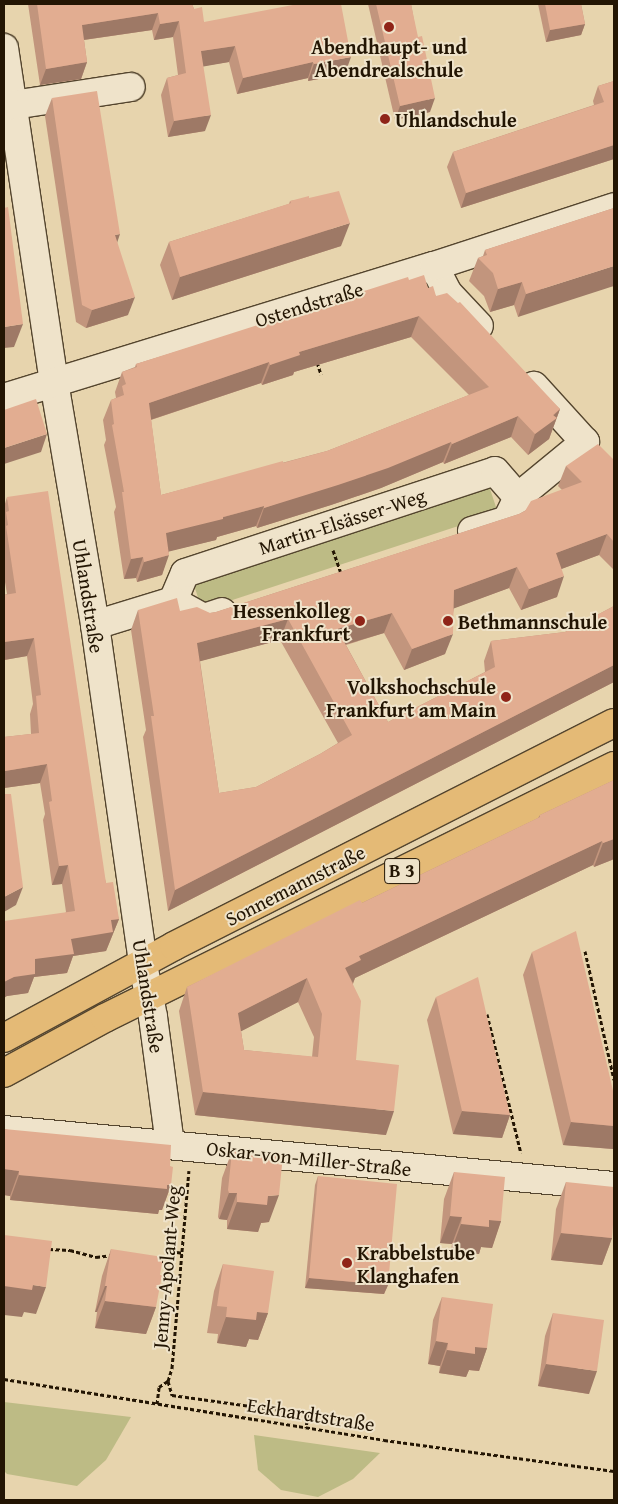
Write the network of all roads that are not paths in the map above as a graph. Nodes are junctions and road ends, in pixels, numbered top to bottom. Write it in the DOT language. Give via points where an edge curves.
graph roads {
  1 [pos="4,48"];
  2 [pos="131,87"];
  3 [pos="13,104"];
  4 [pos="15,199"];
  5 [pos="614,207"];
  6 [pos="434,266"];
  7 [pos="498,346"];
  8 [pos="518,369"];
  9 [pos="54,382"];
  10 [pos="4,398"];
  11 [pos="518,496"];
  12 [pos="451,538"];
  13 [pos="173,601"];
  14 [pos="249,603"];
  15 [pos="95,625"];
  16 [pos="614,723"];
  17 [pos="614,766"];
  18 [pos="144,964"];
  19 [pos="150,996"];
  20 [pos="4,1038"];
  21 [pos="4,1073"];
  22 [pos="4,1130"];
  23 [pos="181,1145"];
  24 [pos="614,1186"];
  1 -- 3 [label="street, Uhlandstraße"];
  2 -- 3 [label="street"];
  3 -- 4 [label="street, Uhlandstraße"];
  4 -- 9 [label="street, Uhlandstraße"];
  5 -- 6 [label="street, Ostendstraße"];
  6 -- 7 [label="street" via="448,293"];
  6 -- 9 [label="street, Ostendstraße"];
  8 -- 11 [label="street" via="585,442"];
  9 -- 10 [label="street, Ostendstraße"];
  9 -- 15 [label="street, Uhlandstraße"];
  11 -- 12 [label="street" via="506,520"];
  11 -- 13 [label="street, Martin-Elsässer-Weg" via="495,470 185,573"];
  13 -- 14 [label="street" via="204,618"];
  13 -- 15 [label="street"];
  15 -- 18 [label="street, Uhlandstraße"];
  16 -- 18 [label="main road, Sonnemannstraße / B 3"];
  17 -- 19 [label="main road, Sonnemannstraße / B 3"];
  18 -- 19 [label="street, Uhlandstraße"];
  18 -- 20 [label="main road, Sonnemannstraße / B 3"];
  19 -- 21 [label="main road, Sonnemannstraße / B 3"];
  19 -- 23 [label="street, Uhlandstraße"];
  22 -- 23 [label="street, Oskar-von-Miller-Straße"];
  23 -- 24 [label="street, Oskar-von-Miller-Straße"];
}
